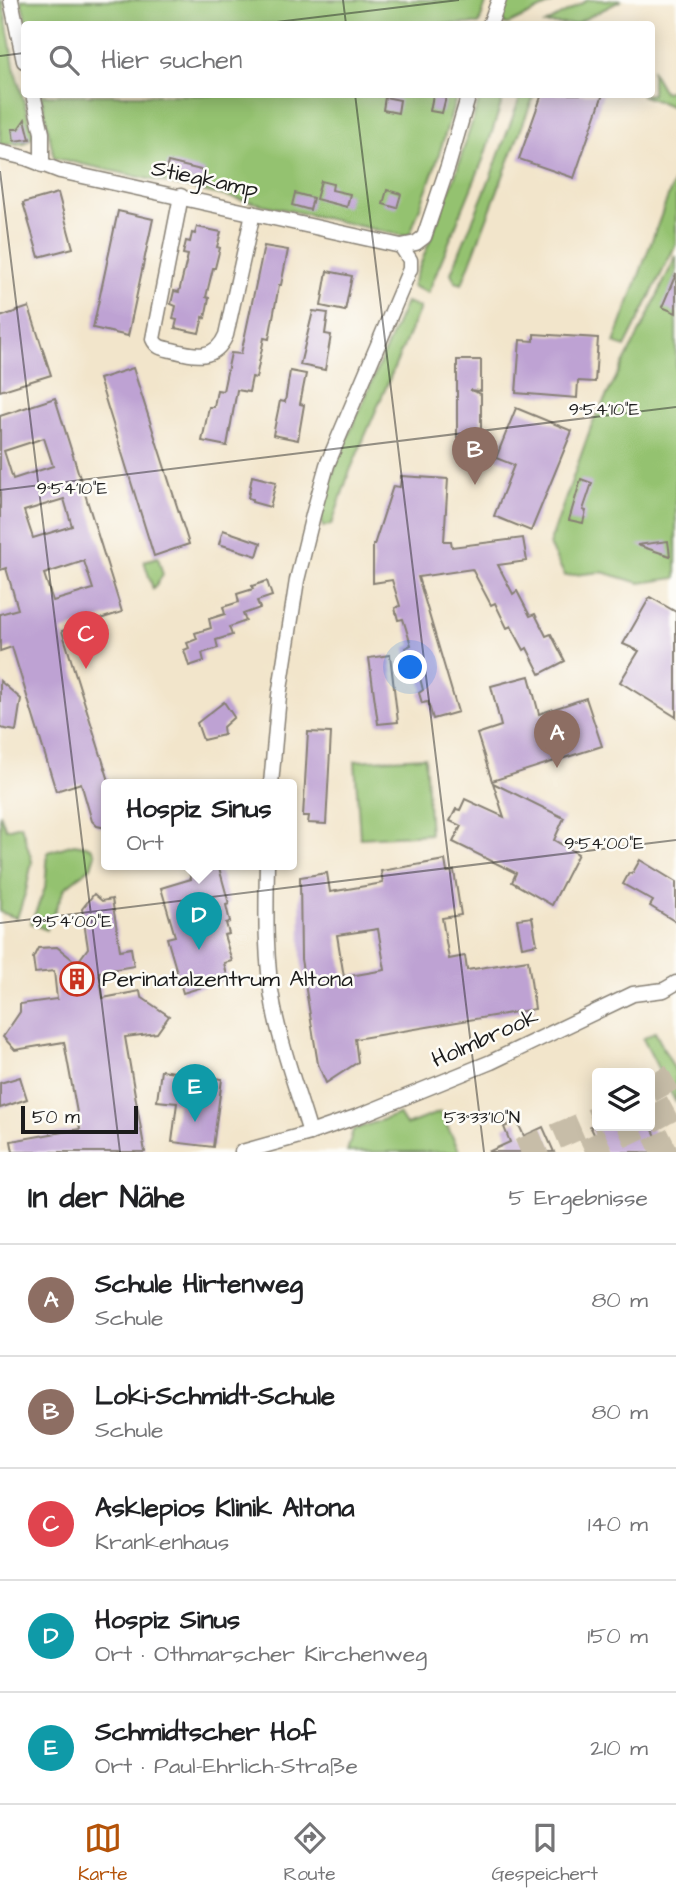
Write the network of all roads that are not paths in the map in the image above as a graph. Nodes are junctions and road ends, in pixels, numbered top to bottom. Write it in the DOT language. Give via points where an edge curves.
graph roads {
  1 [pos="10,0"];
  2 [pos="499,0"];
  3 [pos="491,21"];
  4 [pos="21,48"];
  5 [pos="34,98"];
  6 [pos="469,98"];
  7 [pos="0,152"];
  8 [pos="42,165"];
  9 [pos="181,196"];
  10 [pos="253,212"];
  11 [pos="401,246"];
  12 [pos="271,779"];
  13 [pos="267,870"];
  14 [pos="676,983"];
  15 [pos="310,1133"];
  16 [pos="242,1152"];
  1 -- 4 [label="street"];
  2 -- 3 [label="street"];
  5 -- 8 [label="street" via="43,133"];
  6 -- 11 [label="street" via="424,237"];
  7 -- 8 [label="street, Stiegkamp"];
  8 -- 9 [label="street, Stiegkamp"];
  9 -- 10 [label="street, Stiegkamp"];
  9 -- 10 [label="street" via="153,339 160,347 186,353 209,353 223,343"];
  10 -- 11 [label="street, Stiegkamp"];
  11 -- 12 [label="street" via="410,269 327,465 297,580"];
  13 -- 15 [label="street" via="267,965 274,1009"];
  14 -- 15 [label="street, Holmbrook" via="664,990 634,994 491,1062"];
  15 -- 16 [label="street, Holmbrook"];
}
